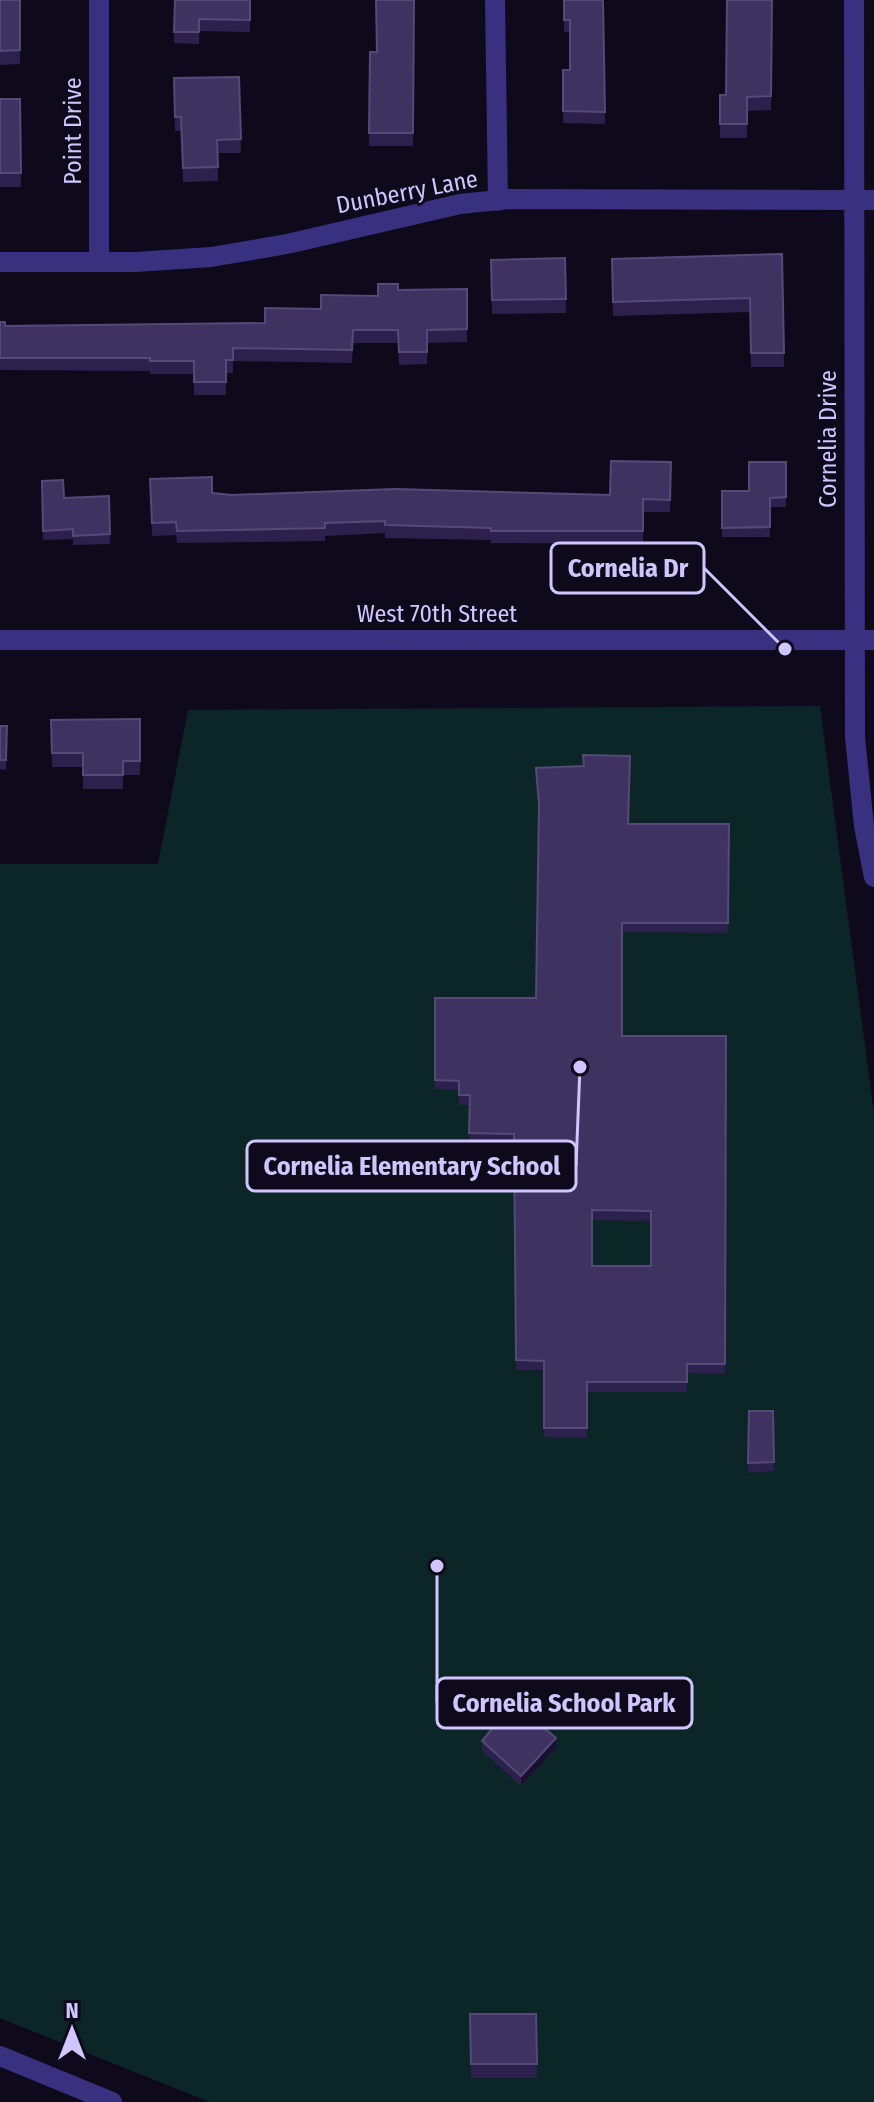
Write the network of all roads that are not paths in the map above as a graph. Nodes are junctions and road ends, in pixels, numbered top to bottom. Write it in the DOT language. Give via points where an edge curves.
graph roads {
  1 [pos="99,0"];
  2 [pos="495,0"];
  3 [pos="854,0"];
  4 [pos="864,200"];
  5 [pos="498,201"];
  6 [pos="0,262"];
  7 [pos="99,262"];
  8 [pos="0,640"];
  9 [pos="865,640"];
  10 [pos="874,877"];
  11 [pos="0,2056"];
  12 [pos="112,2102"];
  1 -- 7 [label="street, Point Drive"];
  2 -- 5 [label="street"];
  3 -- 4 [label="street, Cornelia Drive"];
  4 -- 5 [label="street, Dunberry Lane"];
  4 -- 9 [label="street, Cornelia Drive"];
  5 -- 7 [label="street, Dunberry Lane" via="460,204 211,257"];
  6 -- 7 [label="street, Dunberry Lane"];
  8 -- 9 [label="street, West 70th Street"];
  9 -- 10 [label="street, Cornelia Drive" via="855,737"];
  11 -- 12 [label="street"];
}
